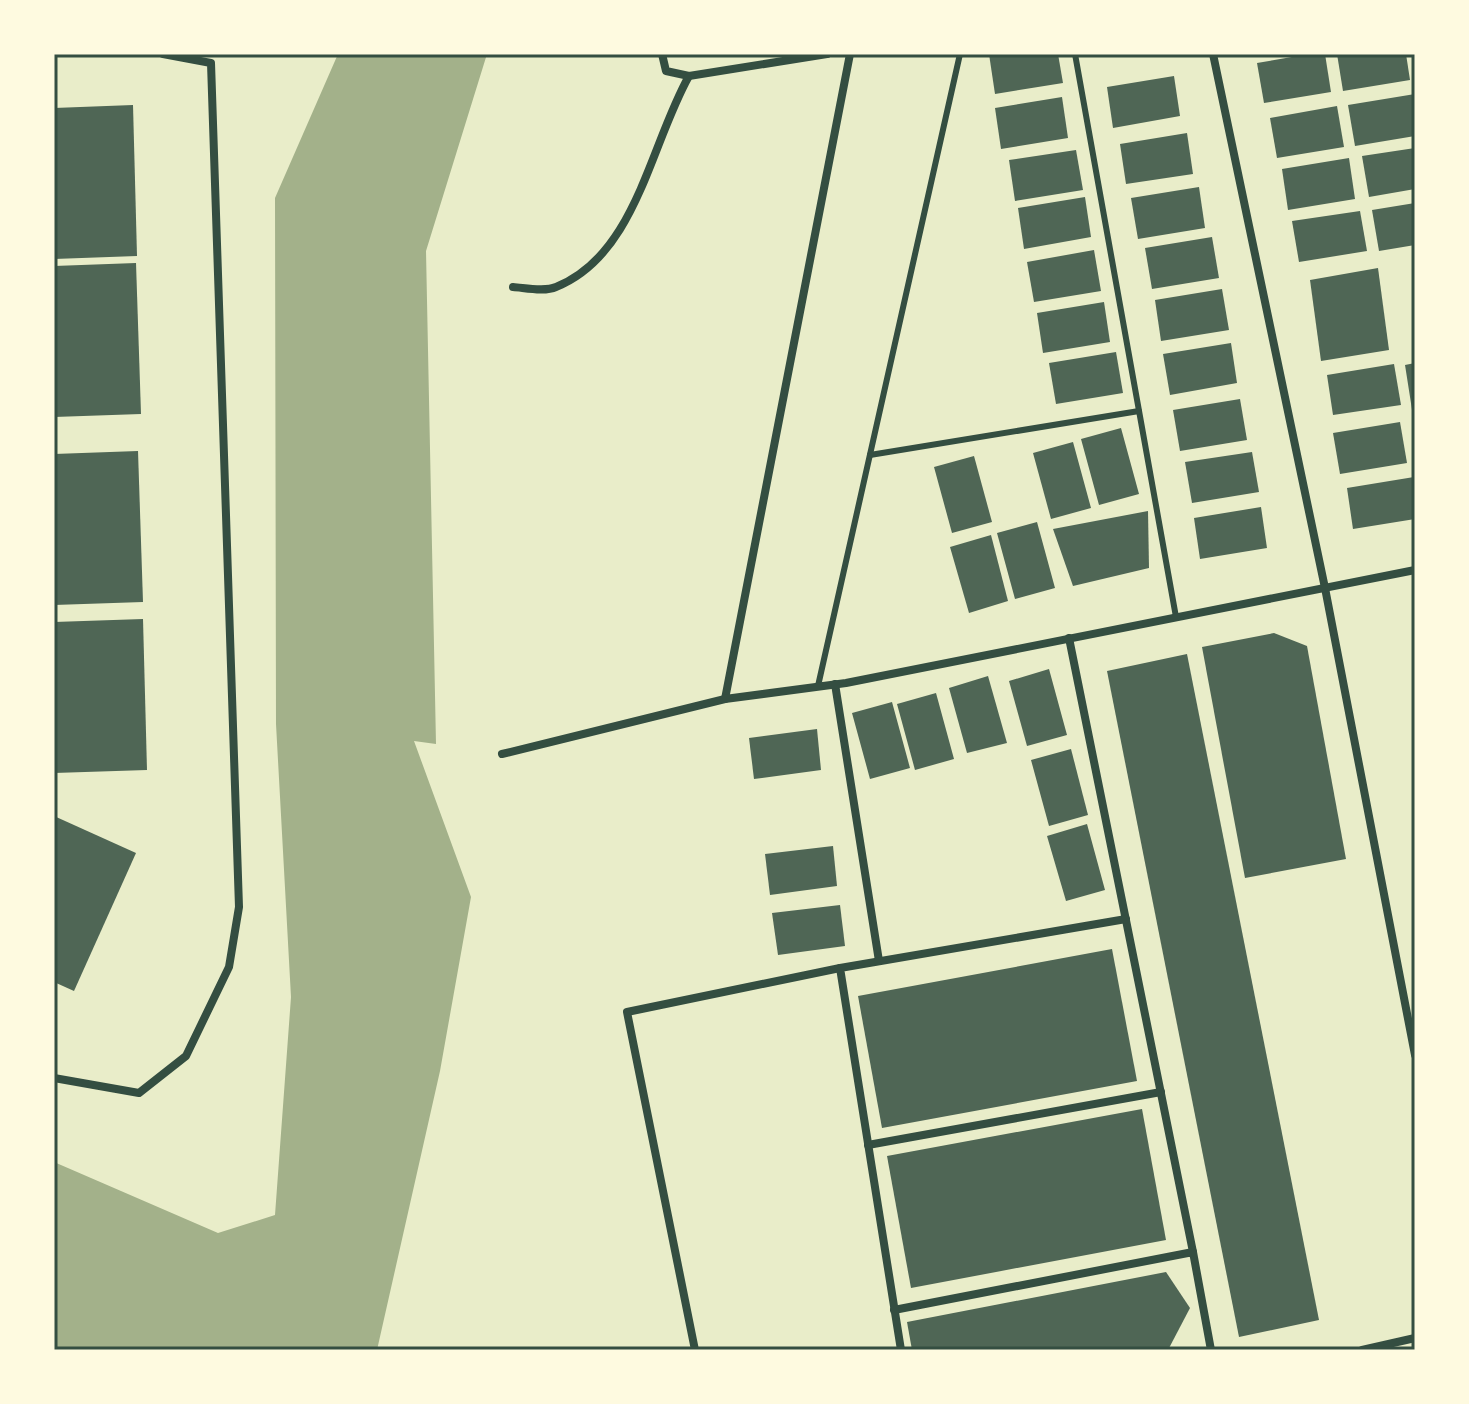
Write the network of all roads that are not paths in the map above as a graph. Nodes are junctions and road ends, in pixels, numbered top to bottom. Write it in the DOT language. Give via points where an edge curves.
graph roads {
  1 [pos="163,54"];
  2 [pos="662,54"];
  3 [pos="827,54"];
  4 [pos="850,54"];
  5 [pos="960,54"];
  6 [pos="1075,54"];
  7 [pos="1213,54"];
  8 [pos="799,56"];
  9 [pos="689,76"];
  10 [pos="513,287"];
  11 [pos="1139,411"];
  12 [pos="870,455"];
  13 [pos="1415,570"];
  14 [pos="1325,588"];
  15 [pos="1176,617"];
  16 [pos="1069,638"];
  17 [pos="835,684"];
  18 [pos="818,686"];
  19 [pos="725,699"];
  20 [pos="502,754"];
  21 [pos="1126,919"];
  22 [pos="879,961"];
  23 [pos="840,968"];
  24 [pos="1415,1055"];
  25 [pos="54,1078"];
  26 [pos="1161,1092"];
  27 [pos="868,1145"];
  28 [pos="1193,1252"];
  29 [pos="894,1310"];
  30 [pos="1415,1338"];
  31 [pos="695,1350"];
  32 [pos="901,1350"];
  33 [pos="1211,1350"];
  34 [pos="1362,1350"];
  1 -- 25 [label="street" via="211,63 239,907 229,967 186,1056 139,1093"];
  2 -- 9 [label="street" via="666,71"];
  3 -- 8 [label="street"];
  4 -- 19 [label="street"];
  5 -- 12 [label="lane"];
  6 -- 11 [label="lane"];
  7 -- 14 [label="street"];
  8 -- 9 [label="street"];
  9 -- 10 [label="street" via="615,242 595,264 554,289"];
  11 -- 12 [label="lane"];
  11 -- 15 [label="lane"];
  12 -- 18 [label="lane"];
  13 -- 14 [label="street"];
  14 -- 15 [label="street"];
  14 -- 24 [label="street"];
  15 -- 16 [label="street"];
  16 -- 17 [label="street"];
  16 -- 21 [label="street"];
  17 -- 18 [label="street"];
  17 -- 22 [label="street"];
  18 -- 19 [label="street"];
  19 -- 20 [label="street"];
  21 -- 22 [label="street"];
  21 -- 26 [label="street"];
  22 -- 23 [label="street"];
  23 -- 27 [label="street"];
  23 -- 31 [label="street" via="627,1012"];
  26 -- 27 [label="street"];
  26 -- 28 [label="street"];
  27 -- 29 [label="street"];
  28 -- 29 [label="street"];
  28 -- 33 [label="street"];
  29 -- 32 [label="street"];
  30 -- 34 [label="street"];
}
